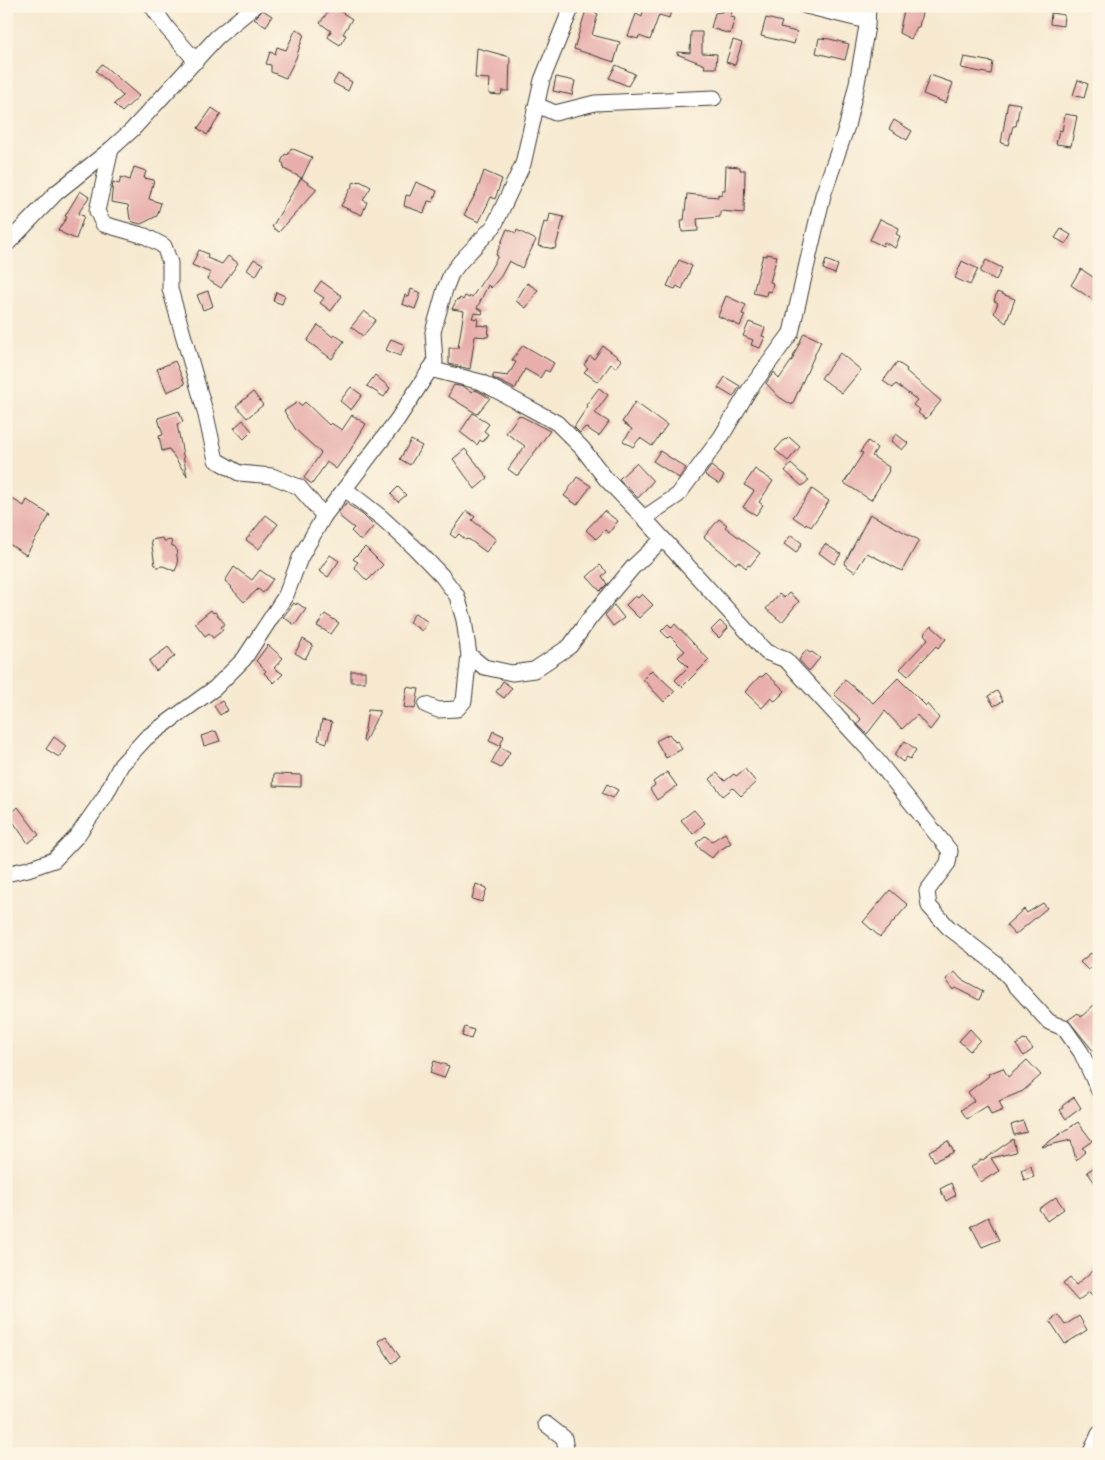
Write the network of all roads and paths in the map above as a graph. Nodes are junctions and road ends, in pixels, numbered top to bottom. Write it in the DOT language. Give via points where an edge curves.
graph roads {
  1 [pos="152,6"];
  2 [pos="255,6"];
  3 [pos="572,6"];
  4 [pos="806,6"];
  5 [pos="868,14"];
  6 [pos="196,61"];
  7 [pos="714,98"];
  8 [pos="537,105"];
  9 [pos="111,149"];
  10 [pos="6,245"];
  11 [pos="430,369"];
  12 [pos="345,489"];
  13 [pos="324,516"];
  14 [pos="644,518"];
  15 [pos="663,539"];
  16 [pos="469,655"];
  17 [pos="426,705"];
  18 [pos="6,874"];
  19 [pos="1099,1091"];
  20 [pos="546,1424"];
  21 [pos="1099,1434"];
  22 [pos="567,1454"];
  23 [pos="1090,1454"];
  1 -- 6 [label="street"];
  2 -- 6 [label="street" via="217,38"];
  3 -- 8 [label="street" via="542,80"];
  4 -- 5 [label="street"];
  5 -- 14 [label="street" via="847,126 823,195 791,333 678,496"];
  6 -- 9 [label="street"];
  7 -- 8 [label="street" via="595,103 556,113"];
  8 -- 11 [label="street" via="524,164 494,226 460,262 445,288 433,332 436,362"];
  9 -- 10 [label="street" via="56,193"];
  9 -- 13 [label="street" via="97,210 103,224 145,236 164,246 170,263 170,289 216,460 239,473 272,476 299,488"];
  11 -- 12 [label="street" via="397,420"];
  11 -- 14 [label="street" via="481,382 557,423"];
  12 -- 13 [label="street"];
  12 -- 16 [label="street" via="415,548 457,596"];
  13 -- 18 [label="street" via="300,558 286,595 244,659 215,688 146,738 121,765 105,796 77,836 54,860"];
  14 -- 15 [label="street"];
  15 -- 16 [label="street" via="634,566 570,646 534,670 512,673 484,668"];
  15 -- 19 [label="street" via="766,652 786,660 868,749 950,851 948,863 927,891 929,906 948,927 996,964 1049,1022 1064,1028 1081,1052"];
  16 -- 17 [label="street" via="464,701 457,709 438,710"];
  20 -- 22 [label="street" via="564,1438"];
  21 -- 23 [label="street"];
}
